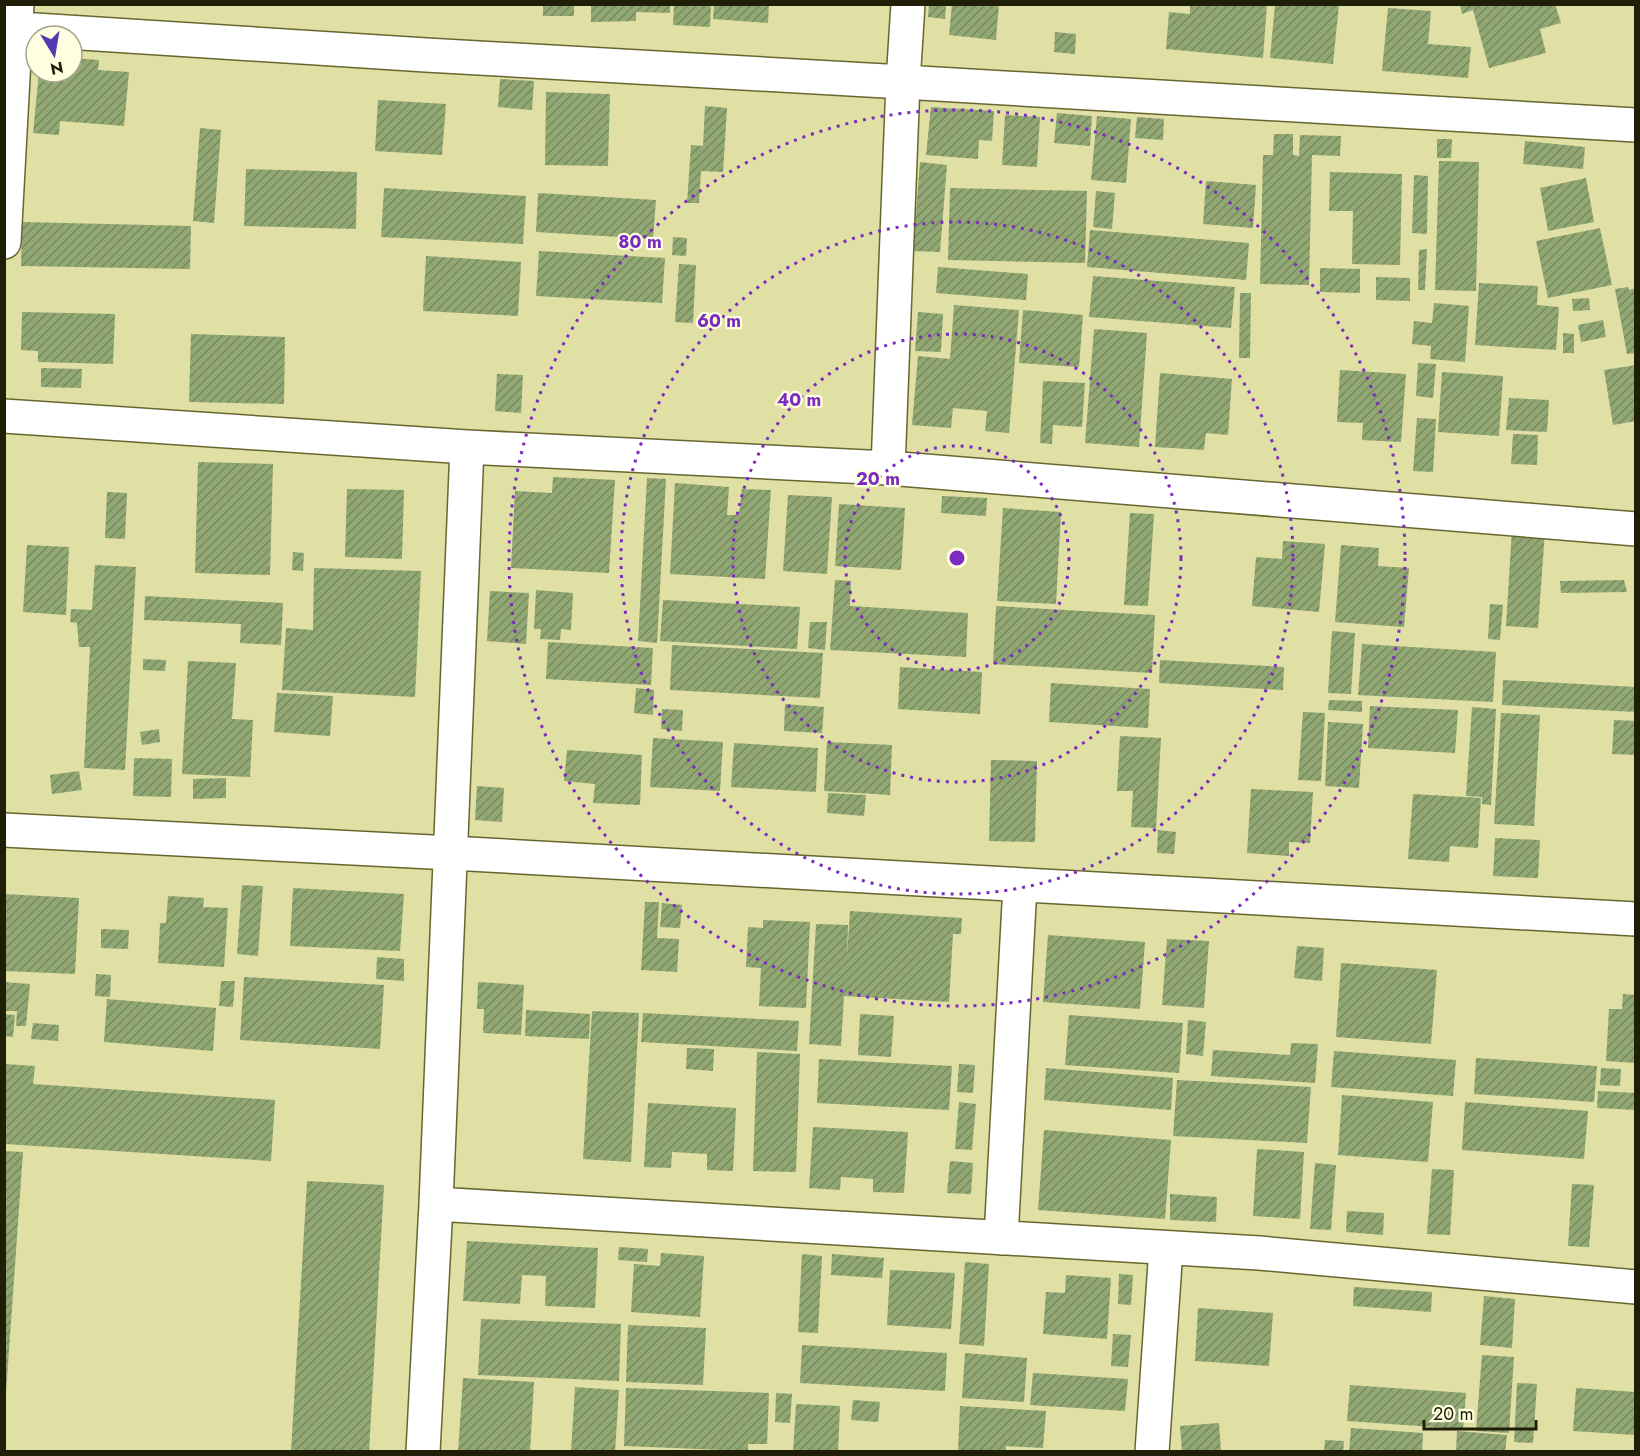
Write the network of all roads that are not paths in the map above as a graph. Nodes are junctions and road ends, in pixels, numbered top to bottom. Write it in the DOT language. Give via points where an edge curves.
graph roads {
  1 [pos="908,4"];
  2 [pos="12,20"];
  3 [pos="903,82"];
  4 [pos="1635,125"];
  5 [pos="4,242"];
  6 [pos="4,416"];
  7 [pos="467,447"];
  8 [pos="888,468"];
  9 [pos="1635,529"];
  10 [pos="4,830"];
  11 [pos="452,853"];
  12 [pos="1020,885"];
  13 [pos="1635,919"];
  14 [pos="436,1204"];
  15 [pos="1001,1238"];
  16 [pos="1166,1248"];
  17 [pos="1635,1287"];
  18 [pos="423,1452"];
  19 [pos="1152,1452"];
  1 -- 3 [label="street"];
  2 -- 3 [label="street" via="438,56"];
  2 -- 5 [label="street"];
  3 -- 4 [label="street"];
  3 -- 8 [label="street"];
  6 -- 7 [label="street"];
  7 -- 8 [label="street"];
  7 -- 11 [label="street"];
  8 -- 9 [label="street"];
  10 -- 11 [label="street"];
  11 -- 12 [label="street"];
  11 -- 14 [label="street"];
  12 -- 13 [label="street"];
  12 -- 15 [label="street"];
  14 -- 15 [label="street"];
  14 -- 18 [label="street"];
  15 -- 16 [label="street"];
  16 -- 17 [label="street"];
  16 -- 19 [label="street"];
}
